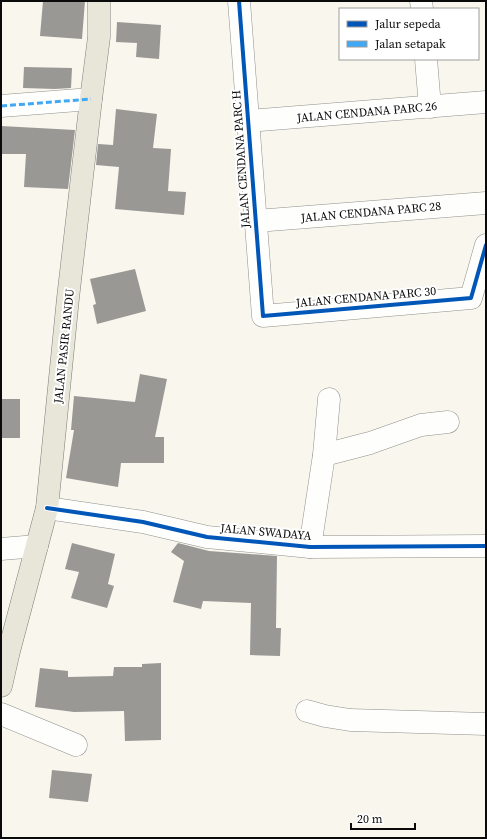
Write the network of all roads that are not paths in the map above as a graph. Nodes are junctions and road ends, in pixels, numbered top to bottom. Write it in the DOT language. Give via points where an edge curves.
graph roads {
  1 [pos="99,1"];
  2 [pos="239,1"];
  3 [pos="426,60"];
  4 [pos="91,99"];
  5 [pos="486,102"];
  6 [pos="1,106"];
  7 [pos="430,107"];
  8 [pos="248,121"];
  9 [pos="486,203"];
  10 [pos="256,221"];
  11 [pos="486,245"];
  12 [pos="263,316"];
  13 [pos="329,399"];
  14 [pos="448,422"];
  15 [pos="324,455"];
  16 [pos="47,508"];
  17 [pos="37,546"];
  18 [pos="486,546"];
  19 [pos="310,547"];
  20 [pos="1,549"];
  21 [pos="1,686"];
  22 [pos="307,711"];
  23 [pos="1,714"];
  24 [pos="486,724"];
  25 [pos="76,745"];
  1 -- 4 [label="main road, JALAN PASIR RANDU" via="99,37"];
  2 -- 8 [label="street, JALAN CENDANA PARC H"];
  3 -- 7 [label="street"];
  4 -- 6 [label="street"];
  4 -- 16 [label="main road, JALAN PASIR RANDU"];
  5 -- 7 [label="street, JALAN CENDANA PARC 26"];
  7 -- 8 [label="street, JALAN CENDANA PARC 26"];
  8 -- 10 [label="street, JALAN CENDANA PARC H"];
  9 -- 10 [label="street, JALAN CENDANA PARC 28"];
  10 -- 12 [label="street, JALAN CENDANA PARC H"];
  11 -- 12 [label="street, JALAN CENDANA PARC 30" via="471,298"];
  13 -- 15 [label="street"];
  14 -- 15 [label="street" via="421,425 370,443"];
  15 -- 19 [label="street"];
  16 -- 17 [label="main road, JALAN PASIR RANDU"];
  16 -- 19 [label="street, JALAN SWADAYA" via="143,522 207,537"];
  17 -- 20 [label="street"];
  17 -- 21 [label="main road, JALAN PASIR RANDU"];
  18 -- 19 [label="street, JALAN SWADAYA"];
  22 -- 24 [label="street" via="350,720"];
  23 -- 25 [label="street"];
}
